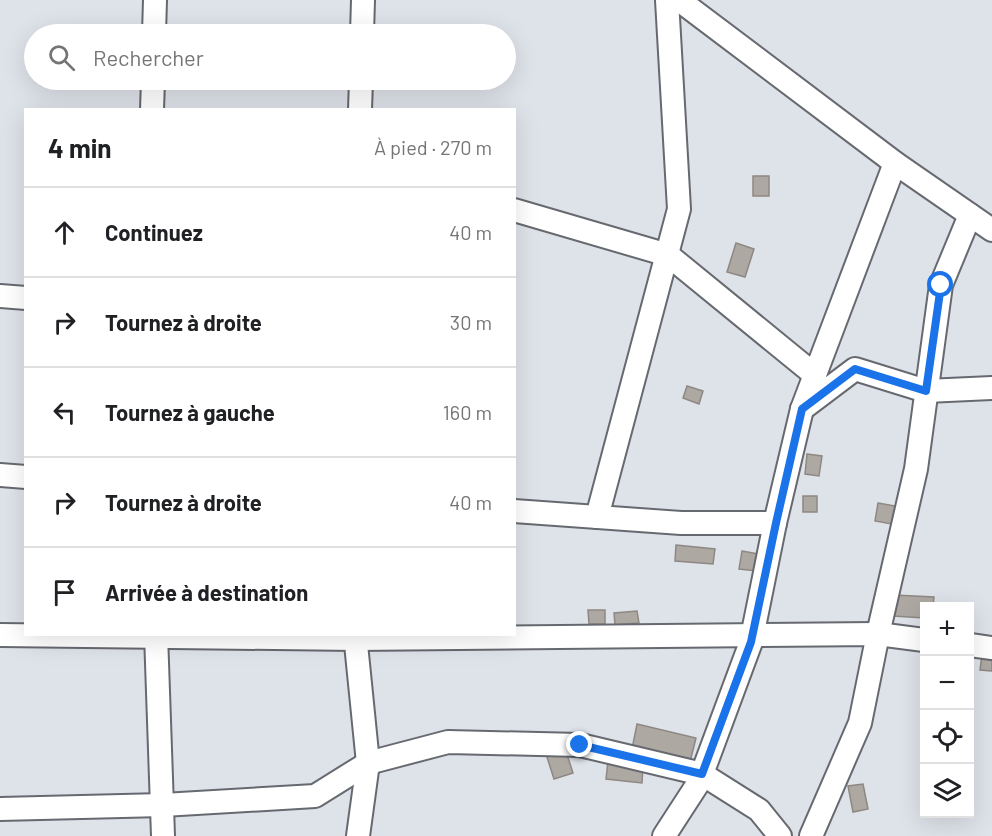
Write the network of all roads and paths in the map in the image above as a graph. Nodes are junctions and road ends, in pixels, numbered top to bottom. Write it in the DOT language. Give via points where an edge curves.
graph roads {
  1 [pos="155,0"];
  2 [pos="363,0"];
  3 [pos="668,0"];
  4 [pos="679,0"];
  5 [pos="154,24"];
  6 [pos="362,24"];
  7 [pos="153,90"];
  8 [pos="361,90"];
  9 [pos="152,108"];
  10 [pos="360,108"];
  11 [pos="895,163"];
  12 [pos="516,211"];
  13 [pos="970,215"];
  14 [pos="992,230"];
  15 [pos="668,255"];
  16 [pos="0,296"];
  17 [pos="24,298"];
  18 [pos="815,375"];
  19 [pos="992,388"];
  20 [pos="926,391"];
  21 [pos="802,409"];
  22 [pos="0,475"];
  23 [pos="24,477"];
  24 [pos="516,511"];
  25 [pos="597,517"];
  26 [pos="776,523"];
  27 [pos="878,634"];
  28 [pos="0,635"];
  29 [pos="24,635"];
  30 [pos="157,636"];
  31 [pos="753,636"];
  32 [pos="355,637"];
  33 [pos="920,639"];
  34 [pos="974,646"];
  35 [pos="992,648"];
  36 [pos="368,763"];
  37 [pos="702,774"];
  38 [pos="163,805"];
  39 [pos="0,809"];
  40 [pos="163,836"];
  41 [pos="358,836"];
  42 [pos="664,836"];
  43 [pos="780,836"];
  44 [pos="811,836"];
  1 -- 5 [label="street"];
  2 -- 6 [label="street"];
  3 -- 15 [label="street" via="679,209"];
  4 -- 11 [label="street"];
  7 -- 9 [label="street"];
  8 -- 10 [label="street"];
  11 -- 13 [label="street"];
  11 -- 18 [label="street"];
  12 -- 15 [label="street"];
  13 -- 14 [label="street"];
  13 -- 20 [label="street" via="941,285"];
  15 -- 18 [label="street"];
  15 -- 25 [label="street"];
  16 -- 17 [label="street"];
  18 -- 21 [label="street"];
  19 -- 20 [label="street"];
  20 -- 21 [label="street" via="855,369"];
  20 -- 27 [label="street" via="916,469"];
  21 -- 26 [label="street"];
  22 -- 23 [label="street"];
  24 -- 25 [label="street"];
  25 -- 26 [label="street" via="681,523"];
  26 -- 31 [label="street"];
  27 -- 31 [label="street"];
  27 -- 33 [label="street"];
  27 -- 44 [label="street" via="860,723"];
  28 -- 29 [label="street"];
  30 -- 32 [label="street"];
  30 -- 38 [label="street"];
  31 -- 32 [label="street"];
  31 -- 37 [label="street"];
  32 -- 36 [label="street"];
  34 -- 35 [label="street"];
  36 -- 37 [label="street" via="448,742 580,745"];
  36 -- 38 [label="street" via="315,796"];
  36 -- 41 [label="street"];
  37 -- 42 [label="street"];
  37 -- 43 [label="street" via="759,810"];
  38 -- 39 [label="street"];
  38 -- 40 [label="street"];
}
